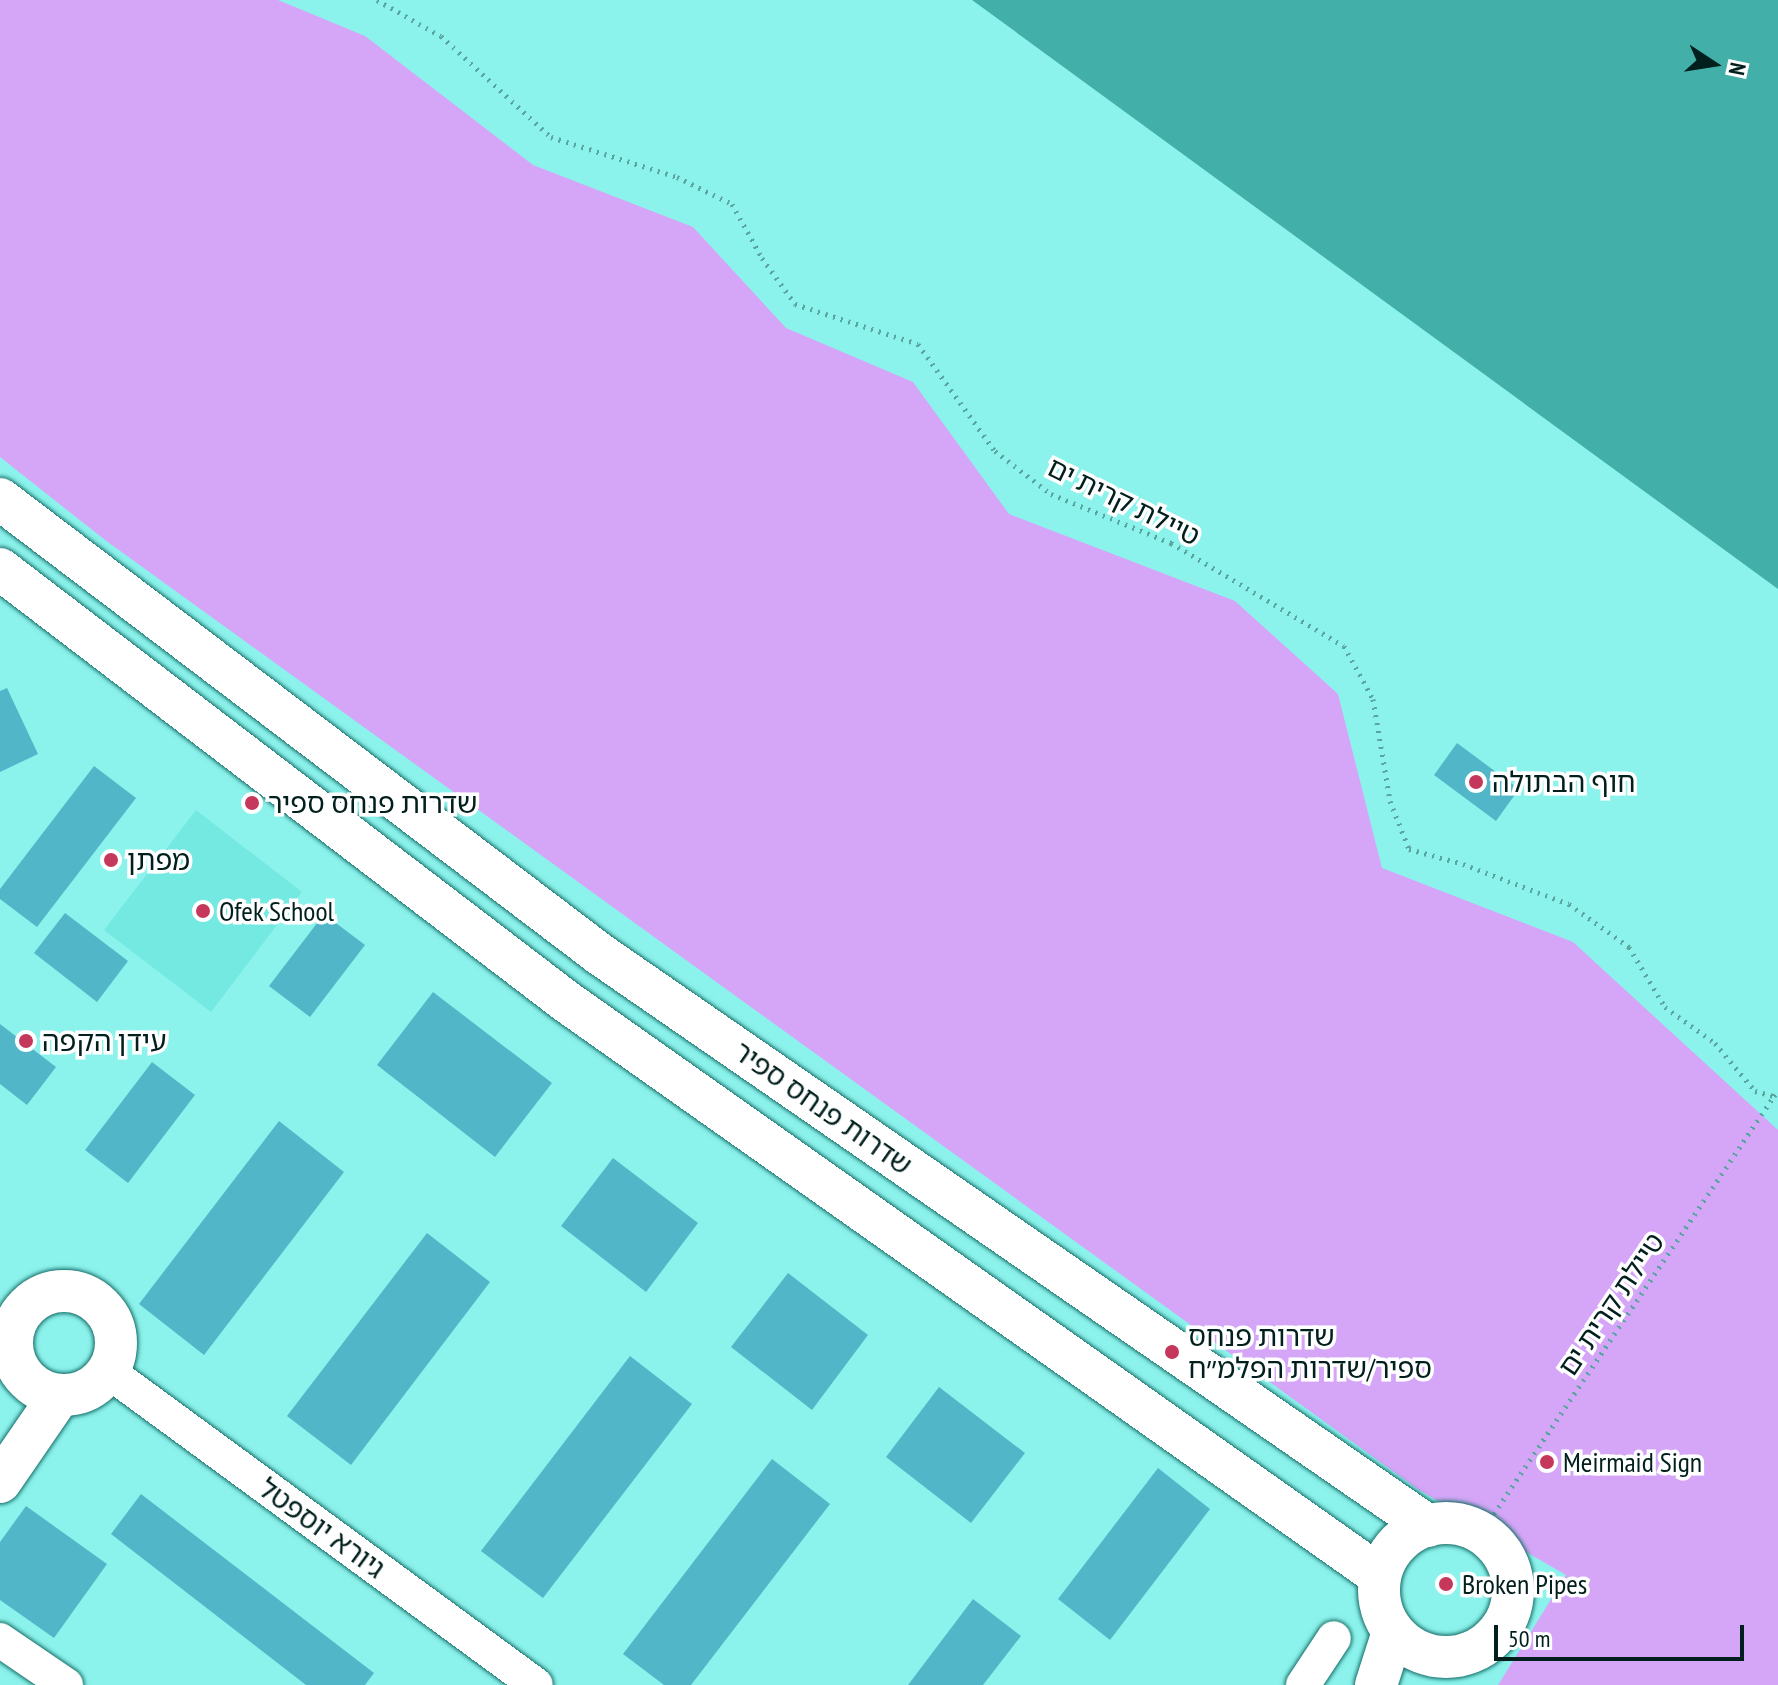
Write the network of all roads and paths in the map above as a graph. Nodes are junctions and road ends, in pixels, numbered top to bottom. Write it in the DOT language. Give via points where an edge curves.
graph roads {
  1 [pos="377,0"];
  2 [pos="0,499"];
  3 [pos="0,569"];
  4 [pos="1776,1094"];
  5 [pos="13,1295"];
  6 [pos="109,1372"];
  7 [pos="8,1375"];
  8 [pos="59,1396"];
  9 [pos="0,1482"];
  10 [pos="1457,1524"];
  11 [pos="1380,1576"];
  12 [pos="1393,1632"];
  13 [pos="1334,1638"];
  14 [pos="0,1640"];
  15 [pos="1457,1669"];
  16 [pos="66,1685"];
  17 [pos="536,1685"];
  18 [pos="1303,1685"];
  19 [pos="1376,1685"];
  1 -- 4 [label="path, טיילת קרית ים" via="441,36 551,137 677,177 732,204 795,304 918,344 995,451 1051,494 1171,543 1344,646 1373,699 1390,801 1409,849 1569,904 1629,947 1665,1007 1715,1043 1755,1091"];
  2 -- 10 [label="street, שדרות פנחס ספיר" via="601,955"];
  3 -- 11 [label="street" via="567,1002"];
  4 -- 10 [label="path, טיילת קרית ים"];
  5 -- 6 [label="street" via="65,1291 104,1307 117,1338"];
  5 -- 7 [label="street"];
  6 -- 8 [label="street" via="88,1391"];
  6 -- 17 [label="street, גיורא יוספטל"];
  7 -- 8 [label="street"];
  8 -- 9 [label="street"];
  10 -- 11 [label="street" via="1397,1544"];
  10 -- 15 [label="street, שדרות פנחס ספיר" via="1497,1547 1513,1587 1501,1628"];
  11 -- 12 [label="street" via="1383,1615"];
  12 -- 15 [label="street, שדרות פנחס ספיר" via="1408,1646 1447,1658"];
  12 -- 19 [label="street"];
  13 -- 18 [label="street"];
  14 -- 16 [label="street"];
}
